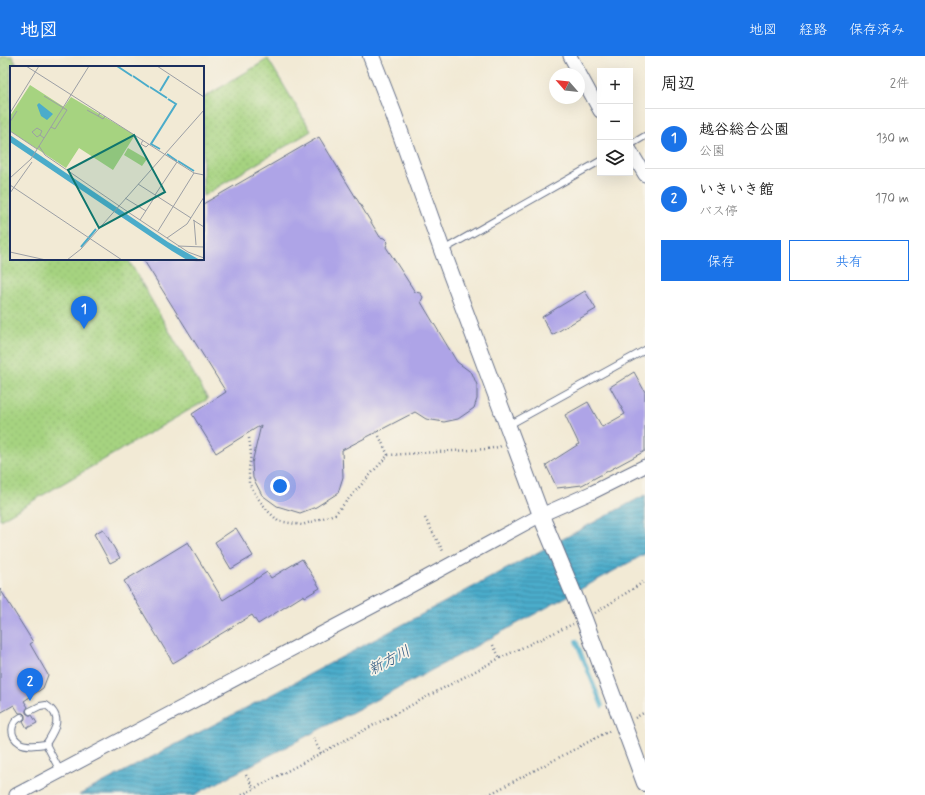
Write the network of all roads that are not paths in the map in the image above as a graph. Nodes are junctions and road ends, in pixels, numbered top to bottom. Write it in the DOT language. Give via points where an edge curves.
graph roads {
  1 [pos="371,56"];
  2 [pos="570,56"];
  3 [pos="597,106"];
  4 [pos="645,136"];
  5 [pos="633,142"];
  6 [pos="633,155"];
  7 [pos="597,163"];
  8 [pos="645,175"];
  9 [pos="442,250"];
  10 [pos="645,350"];
  11 [pos="510,433"];
  12 [pos="645,466"];
  13 [pos="543,519"];
  14 [pos="30,711"];
  15 [pos="21,717"];
  16 [pos="46,744"];
  17 [pos="60,771"];
  18 [pos="645,783"];
  19 [pos="16,795"];
  1 -- 9 [label="street"];
  2 -- 3 [label="street"];
  4 -- 5 [label="lane"];
  6 -- 8 [label="street"];
  7 -- 9 [label="lane"];
  9 -- 11 [label="street"];
  10 -- 11 [label="lane"];
  11 -- 13 [label="street"];
  12 -- 13 [label="street"];
  13 -- 17 [label="street" via="450,564"];
  13 -- 18 [label="street" via="584,619"];
  14 -- 16 [label="lane" via="46,705 56,716 57,725"];
  15 -- 16 [label="lane" via="13,724 14,737 21,743"];
  16 -- 17 [label="lane"];
  17 -- 19 [label="street"];
}
